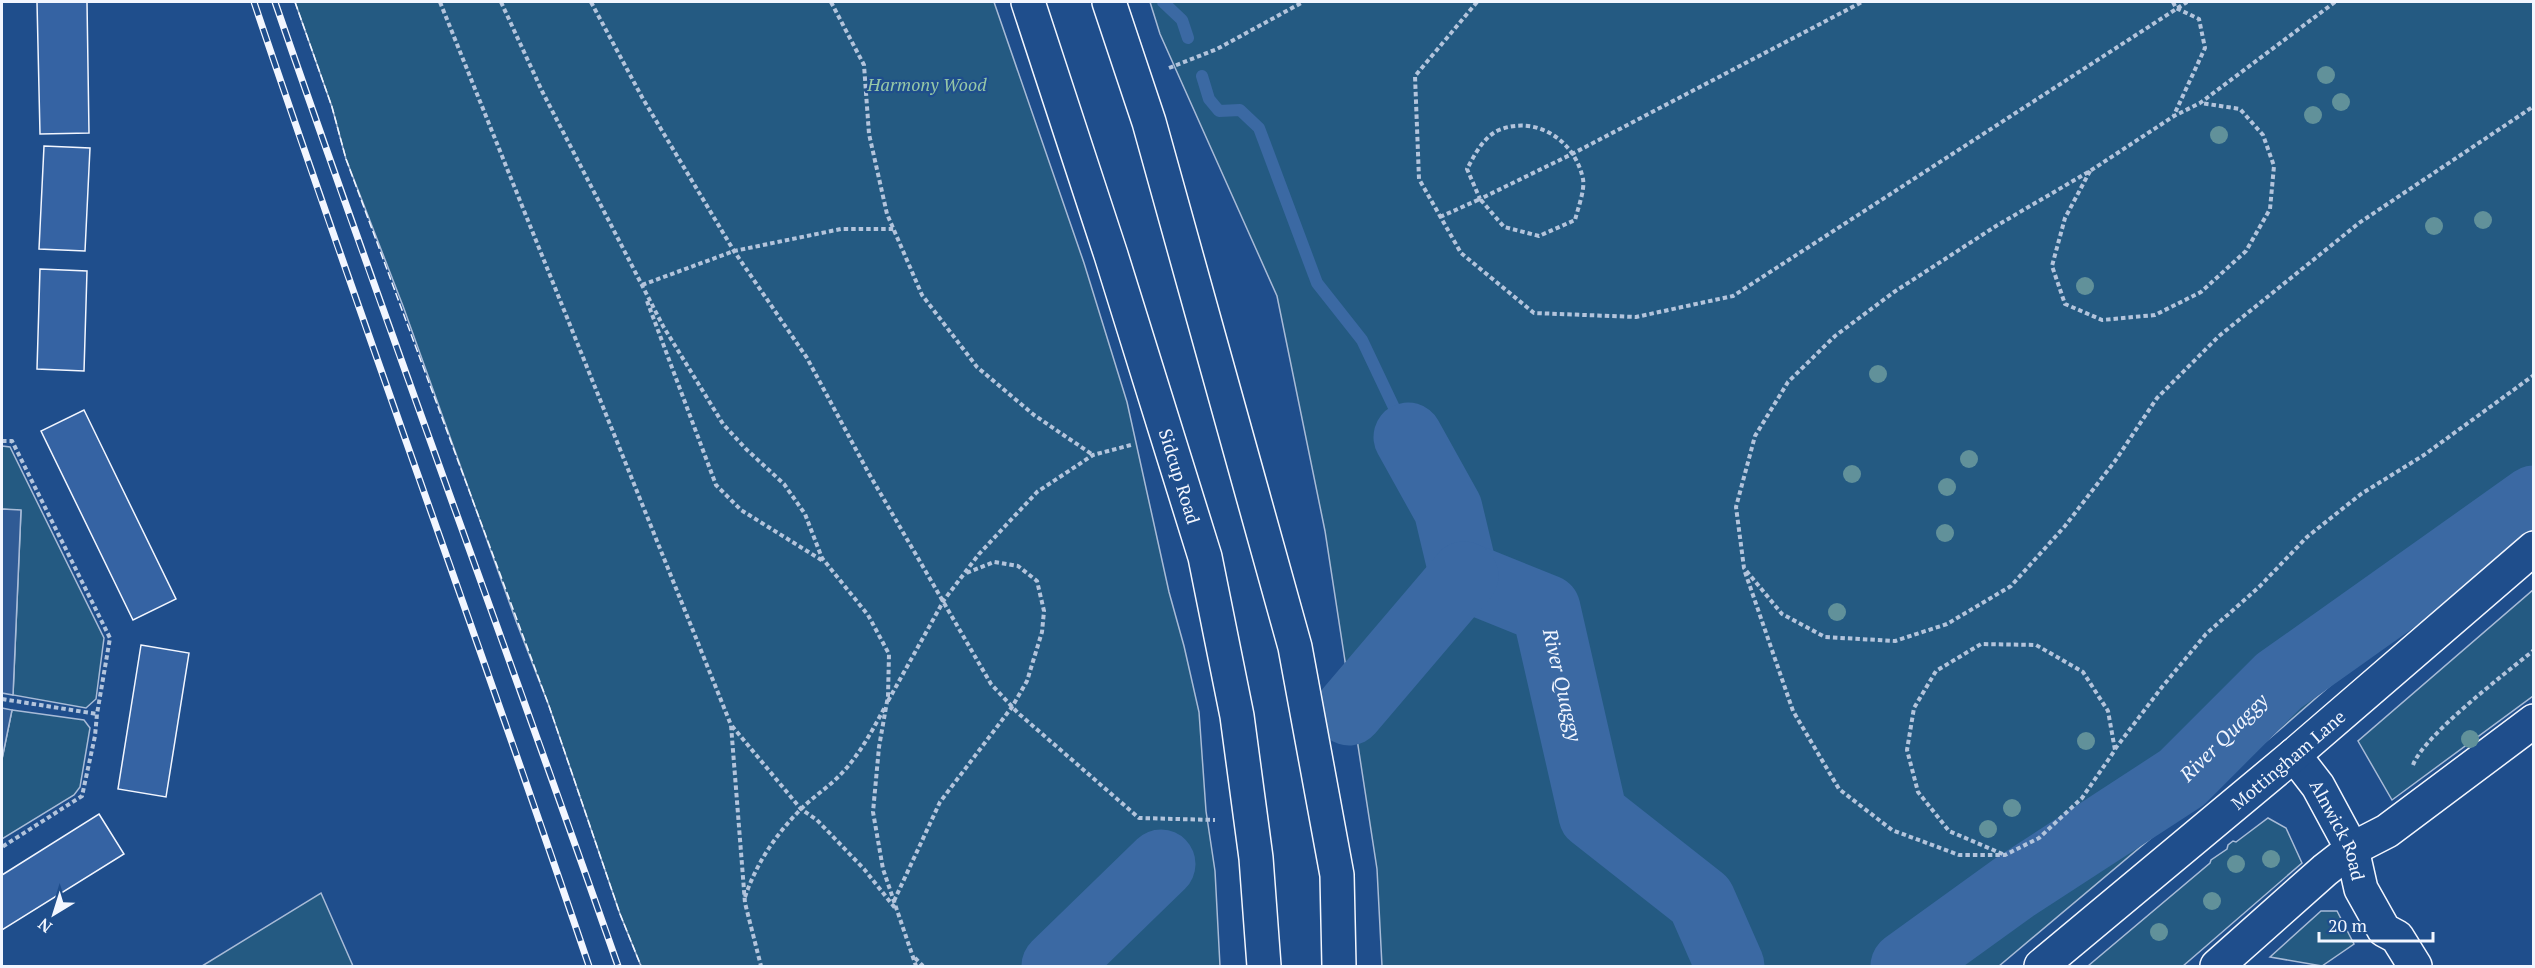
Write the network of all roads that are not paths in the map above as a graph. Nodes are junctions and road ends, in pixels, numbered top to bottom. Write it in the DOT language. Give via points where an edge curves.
graph roads {
  1 [pos="1028,2"];
  2 [pos="1109,2"];
  3 [pos="2534,548"];
  4 [pos="2534,721"];
  5 [pos="2294,755"];
  6 [pos="2352,849"];
  7 [pos="1264,966"];
  8 [pos="1339,966"];
  9 [pos="2041,966"];
  10 [pos="2217,966"];
  11 [pos="2415,966"];
  1 -- 7 [label="main road, Sidcup Road" via="1205,557 1237,716 1256,858"];
  2 -- 8 [label="main road" via="1149,123 1295,647 1337,875"];
  3 -- 5 [label="main road, Mottingham Lane"];
  4 -- 6 [label="main road" via="2387,831"];
  5 -- 6 [label="main road, Alnwick Road" via="2318,786"];
  5 -- 9 [label="main road, Mottingham Lane"];
  6 -- 10 [label="main road"];
  6 -- 11 [label="main road, Alnwick Road" via="2361,889 2384,930 2397,936"];
}
